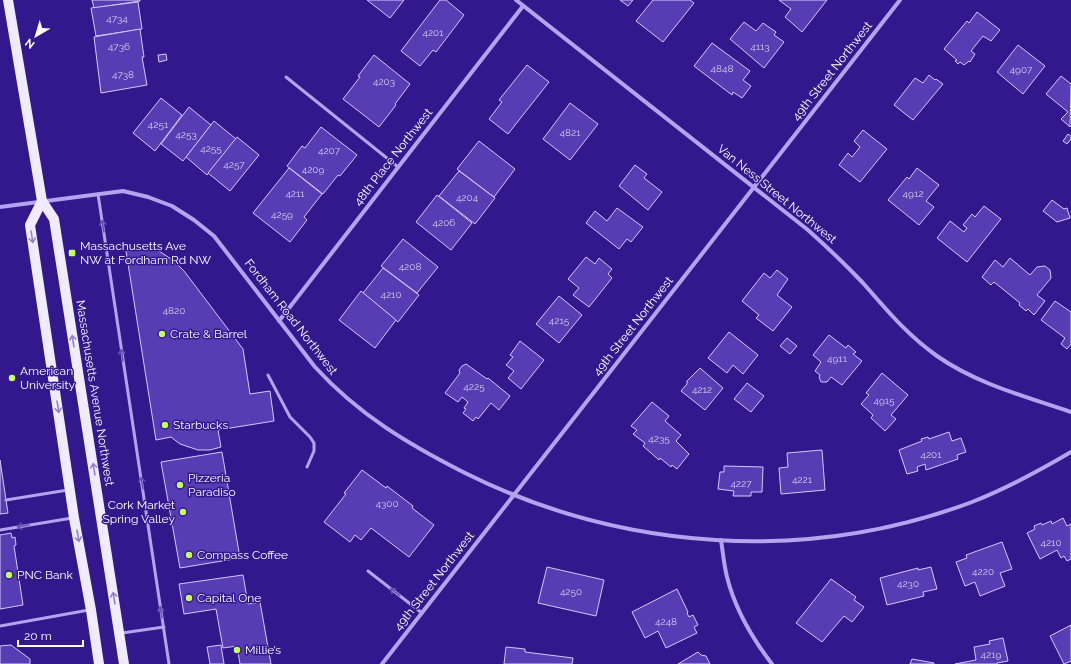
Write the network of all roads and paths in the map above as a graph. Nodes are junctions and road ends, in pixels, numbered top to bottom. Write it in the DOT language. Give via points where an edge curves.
graph roads {
  1 [pos="8,0"];
  2 [pos="516,0"];
  3 [pos="900,0"];
  4 [pos="523,6"];
  5 [pos="286,77"];
  6 [pos="398,167"];
  7 [pos="755,187"];
  8 [pos="98,194"];
  9 [pos="42,201"];
  10 [pos="0,207"];
  11 [pos="278,320"];
  12 [pos="268,375"];
  13 [pos="1071,412"];
  14 [pos="1071,452"];
  15 [pos="307,467"];
  16 [pos="70,490"];
  17 [pos="515,494"];
  18 [pos="6,500"];
  19 [pos="74,518"];
  20 [pos="0,530"];
  21 [pos="721,540"];
  22 [pos="368,571"];
  23 [pos="91,610"];
  24 [pos="422,613"];
  25 [pos="0,626"];
  26 [pos="164,628"];
  27 [pos="120,634"];
  28 [pos="99,664"];
  29 [pos="124,664"];
  30 [pos="169,664"];
  31 [pos="382,664"];
  32 [pos="772,664"];
  1 -- 9 [label="main road, Massachusetts Avenue Northwest"];
  2 -- 4 [label="street, Van Ness Street Northwest"];
  3 -- 7 [label="street, 49th Street Northwest"];
  4 -- 6 [label="street, 48th Place Northwest"];
  4 -- 7 [label="street, Van Ness Street Northwest"];
  5 -- 6 [label="lane"];
  6 -- 11 [label="street, 48th Place Northwest"];
  7 -- 13 [label="street, Van Ness Street Northwest" via="825,244 895,320 937,356 984,383"];
  7 -- 17 [label="street, 49th Street Northwest"];
  8 -- 9 [label="street, Fordham Road Northwest"];
  8 -- 11 [label="street, Fordham Road Northwest" via="123,191 148,196 172,206 194,220 214,236"];
  26 -- 8 [label="lane, one-way"];
  9 -- 10 [label="street, Fordham Road Northwest"];
  9 -- 16 [label="main road, one-way" via="30,225"];
  27 -- 9 [label="main road, Massachusetts Avenue Northwest, one-way" via="54,219"];
  11 -- 17 [label="street, Fordham Road Northwest" via="331,385 388,430 424,452"];
  12 -- 15 [label="lane" via="290,417 314,443 314,451"];
  14 -- 21 [label="street, Fordham Road Northwest" via="1044,468 972,502 885,527 824,537 769,541"];
  16 -- 18 [label="lane"];
  16 -- 19 [label="main road"];
  17 -- 21 [label="street, Fordham Road Northwest" via="556,510 615,526 679,537"];
  17 -- 24 [label="street, 49th Street Northwest"];
  19 -- 20 [label="lane, one-way"];
  19 -- 23 [label="main road, one-way"];
  21 -- 32 [label="street" via="727,577 736,604 749,630"];
  24 -- 22 [label="lane, one-way"];
  23 -- 25 [label="lane"];
  23 -- 28 [label="main road"];
  24 -- 31 [label="street, 49th Street Northwest"];
  26 -- 27 [label="lane"];
  26 -- 30 [label="lane"];
  27 -- 29 [label="main road, Massachusetts Avenue Northwest"];
}
